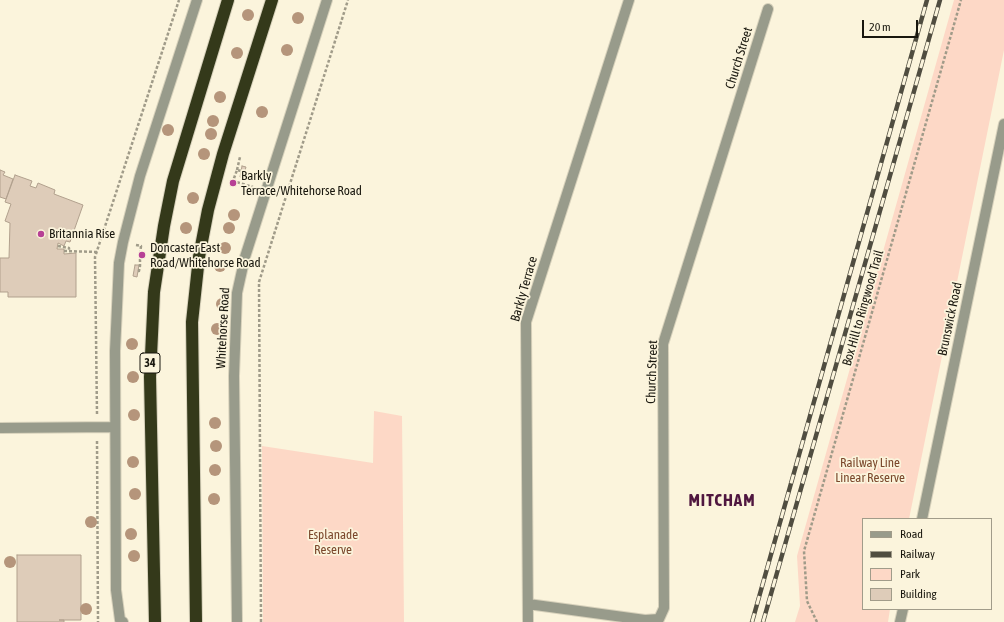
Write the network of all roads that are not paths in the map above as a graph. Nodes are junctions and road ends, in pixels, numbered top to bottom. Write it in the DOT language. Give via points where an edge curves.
graph roads {
  1 [pos="197,0"];
  2 [pos="228,0"];
  3 [pos="272,0"];
  4 [pos="327,0"];
  5 [pos="629,0"];
  6 [pos="768,9"];
  7 [pos="1004,124"];
  8 [pos="115,427"];
  9 [pos="0,428"];
  10 [pos="922,518"];
  11 [pos="528,604"];
  12 [pos="903,610"];
  13 [pos="659,620"];
  14 [pos="123,622"];
  15 [pos="155,622"];
  16 [pos="196,622"];
  17 [pos="237,622"];
  18 [pos="528,622"];
  19 [pos="900,622"];
  1 -- 8 [label="street" via="140,176 123,242 117,287"];
  2 -- 15 [label="highway, 34" via="173,181 154,292 150,377"];
  3 -- 16 [label="highway" via="218,168 199,257 192,322"];
  4 -- 17 [label="street, Whitehorse Road" via="245,257 237,293 234,376"];
  5 -- 11 [label="street, Barkly Terrace" via="526,322"];
  6 -- 13 [label="street, Church Street" via="663,344 665,594 664,608"];
  7 -- 10 [label="street, Brunswick Road"];
  8 -- 9 [label="street"];
  8 -- 14 [label="street" via="116,590 120,620"];
  11 -- 13 [label="street, Church Street"];
  11 -- 18 [label="street, Barkly Terrace"];
  12 -- 19 [label="street"];
}
